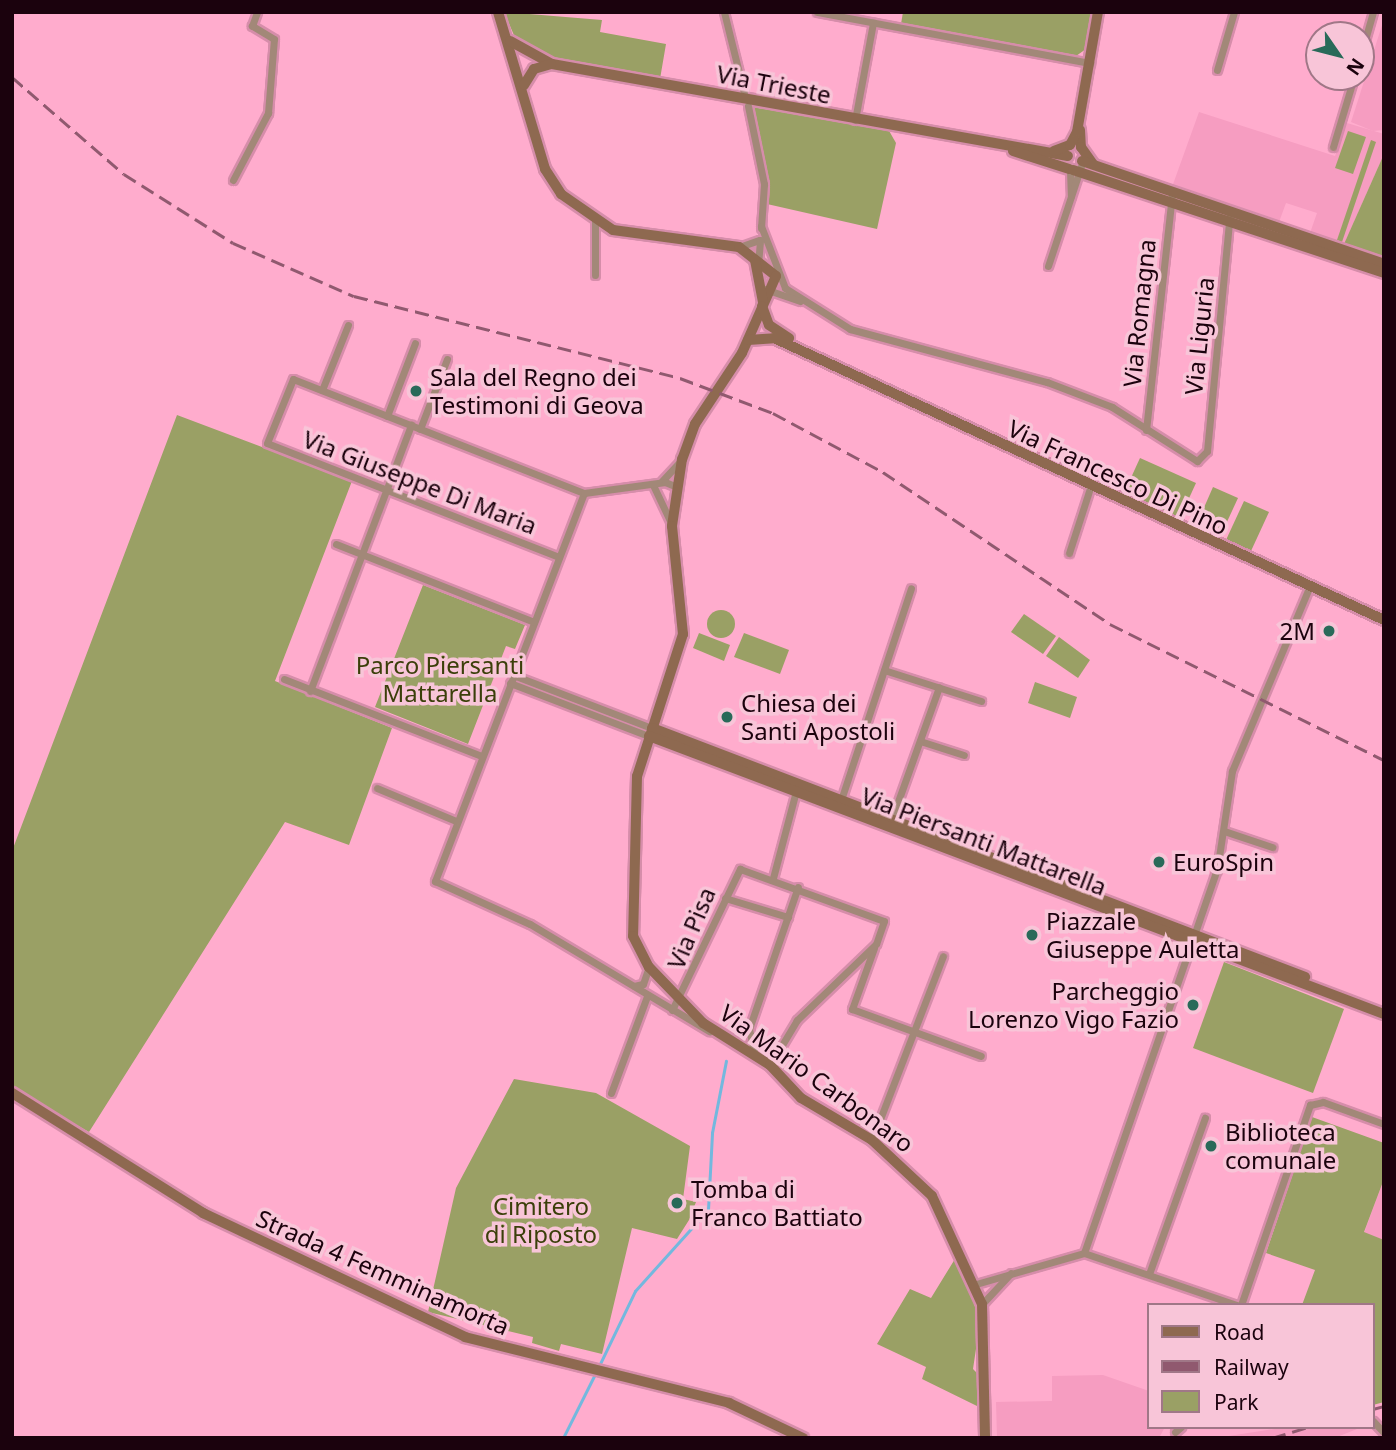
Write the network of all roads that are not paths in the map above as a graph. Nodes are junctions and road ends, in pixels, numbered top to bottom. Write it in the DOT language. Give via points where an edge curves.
graph roads {
  1 [pos="257,12"];
  2 [pos="498,12"];
  3 [pos="724,12"];
  4 [pos="1098,12"];
  5 [pos="1234,12"];
  6 [pos="822,13"];
  7 [pos="873,23"];
  8 [pos="508,38"];
  9 [pos="518,63"];
  10 [pos="537,63"];
  11 [pos="1090,63"];
  12 [pos="1217,70"];
  13 [pos="524,87"];
  14 [pos="1350,91"];
  15 [pos="744,93"];
  16 [pos="748,106"];
  17 [pos="855,121"];
  18 [pos="989,145"];
  19 [pos="1333,147"];
  20 [pos="1053,152"];
  21 [pos="1075,160"];
  22 [pos="233,180"];
  23 [pos="1171,197"];
  24 [pos="1070,206"];
  25 [pos="1230,217"];
  26 [pos="595,220"];
  27 [pos="761,226"];
  28 [pos="760,236"];
  29 [pos="727,246"];
  30 [pos="739,247"];
  31 [pos="759,261"];
  32 [pos="1384,264"];
  33 [pos="1048,266"];
  34 [pos="1384,273"];
  35 [pos="595,275"];
  36 [pos="776,276"];
  37 [pos="765,297"];
  38 [pos="814,305"];
  39 [pos="348,325"];
  40 [pos="755,325"];
  41 [pos="770,333"];
  42 [pos="748,340"];
  43 [pos="415,343"];
  44 [pos="447,359"];
  45 [pos="322,390"];
  46 [pos="387,416"];
  47 [pos="411,425"];
  48 [pos="420,429"];
  49 [pos="1146,430"];
  50 [pos="682,459"];
  51 [pos="656,485"];
  52 [pos="676,488"];
  53 [pos="1090,488"];
  54 [pos="387,491"];
  55 [pos="584,493"];
  56 [pos="672,526"];
  57 [pos="336,544"];
  58 [pos="1069,553"];
  59 [pos="362,554"];
  60 [pos="559,557"];
  61 [pos="911,588"];
  62 [pos="1309,588"];
  63 [pos="1384,620"];
  64 [pos="534,622"];
  65 [pos="884,670"];
  66 [pos="284,679"];
  67 [pos="512,679"];
  68 [pos="939,687"];
  69 [pos="310,691"];
  70 [pos="981,701"];
  71 [pos="651,732"];
  72 [pos="920,740"];
  73 [pos="964,755"];
  74 [pos="481,756"];
  75 [pos="377,788"];
  76 [pos="797,788"];
  77 [pos="840,804"];
  78 [pos="893,820"];
  79 [pos="456,821"];
  80 [pos="874,821"];
  81 [pos="1224,831"];
  82 [pos="1272,847"];
  83 [pos="773,878"];
  84 [pos="798,887"];
  85 [pos="725,898"];
  86 [pos="788,917"];
  87 [pos="1194,940"];
  88 [pos="876,944"];
  89 [pos="943,956"];
  90 [pos="649,967"];
  91 [pos="634,986"];
  92 [pos="648,996"];
  93 [pos="676,1006"];
  94 [pos="1384,1007"];
  95 [pos="1384,1014"];
  96 [pos="915,1032"];
  97 [pos="756,1055"];
  98 [pos="981,1056"];
  99 [pos="770,1065"];
  100 [pos="12,1093"];
  101 [pos="611,1093"];
  102 [pos="1205,1118"];
  103 [pos="1384,1124"];
  104 [pos="872,1140"];
  105 [pos="1084,1253"];
  106 [pos="1012,1272"];
  107 [pos="1149,1274"];
  108 [pos="976,1284"];
  109 [pos="1233,1303"];
  110 [pos="1240,1303"];
  111 [pos="982,1304"];
  112 [pos="803,1438"];
  113 [pos="983,1438"];
  1 -- 22 [label="street" via="252,26 274,39 268,113"];
  2 -- 8 [label="street"];
  3 -- 15 [label="street"];
  4 -- 11 [label="street"];
  5 -- 12 [label="street"];
  6 -- 7 [label="street"];
  7 -- 11 [label="street"];
  7 -- 17 [label="street"];
  8 -- 9 [label="street"];
  8 -- 10 [label="street, Via Trieste"];
  9 -- 10 [label="street" via="522,57"];
  9 -- 13 [label="street"];
  10 -- 13 [label="street"];
  10 -- 17 [label="street, Via Trieste"];
  11 -- 21 [label="street"];
  13 -- 26 [label="street" via="550,180"];
  14 -- 19 [label="street"];
  16 -- 27 [label="street" via="764,184"];
  17 -- 18 [label="street, Via Trieste"];
  18 -- 20 [label="street"];
  18 -- 21 [label="street"];
  20 -- 21 [label="street"];
  20 -- 21 [label="street"];
  21 -- 23 [label="street"];
  21 -- 23 [label="street"];
  21 -- 24 [label="street"];
  21 -- 24 [label="street"];
  23 -- 25 [label="street"];
  23 -- 49 [label="street, Via Romagna"];
  24 -- 33 [label="street"];
  25 -- 32 [label="street"];
  25 -- 34 [label="street"];
  25 -- 49 [label="street, Via Liguria" via="1205,455 1197,461"];
  26 -- 29 [label="street" via="622,233"];
  26 -- 35 [label="street"];
  27 -- 28 [label="street"];
  27 -- 36 [label="street"];
  28 -- 30 [label="street" via="756,246"];
  28 -- 31 [label="street"];
  29 -- 30 [label="street"];
  29 -- 31 [label="street"];
  30 -- 31 [label="street"];
  31 -- 36 [label="street"];
  31 -- 37 [label="street"];
  36 -- 37 [label="street, Via Mario Carbonaro"];
  36 -- 38 [label="street"];
  37 -- 38 [label="street"];
  37 -- 40 [label="street, Via Mario Carbonaro"];
  37 -- 41 [label="street"];
  38 -- 49 [label="street" via="850,329 1047,382 1112,407"];
  39 -- 45 [label="street"];
  40 -- 41 [label="street, Via Francesco Di Pino"];
  40 -- 42 [label="street, Via Mario Carbonaro"];
  41 -- 42 [label="street"];
  41 -- 53 [label="street, Via Francesco Di Pino"];
  42 -- 50 [label="street, Via Mario Carbonaro" via="695,424"];
  43 -- 46 [label="street"];
  44 -- 48 [label="street"];
  45 -- 46 [label="street"];
  45 -- 54 [label="street, Via Giuseppe Di Maria" via="293,379 267,443"];
  46 -- 47 [label="street"];
  47 -- 48 [label="street"];
  47 -- 54 [label="street"];
  48 -- 55 [label="street"];
  50 -- 51 [label="street"];
  50 -- 52 [label="street, Via Mario Carbonaro"];
  51 -- 52 [label="street"];
  51 -- 52 [label="street" via="666,496"];
  51 -- 55 [label="street"];
  51 -- 56 [label="street"];
  52 -- 56 [label="street, Via Mario Carbonaro"];
  53 -- 58 [label="street"];
  53 -- 62 [label="street, Via Francesco Di Pino"];
  54 -- 59 [label="street"];
  54 -- 60 [label="street, Via Giuseppe Di Maria"];
  55 -- 60 [label="street"];
  56 -- 71 [label="street, Via Mario Carbonaro" via="683,634"];
  57 -- 59 [label="street"];
  59 -- 64 [label="street"];
  59 -- 69 [label="street"];
  60 -- 64 [label="street"];
  61 -- 65 [label="street"];
  62 -- 63 [label="street, Via Francesco Di Pino"];
  62 -- 81 [label="street" via="1232,771"];
  64 -- 67 [label="street"];
  65 -- 68 [label="street"];
  65 -- 77 [label="street"];
  66 -- 69 [label="street"];
  67 -- 71 [label="street"];
  67 -- 74 [label="street"];
  68 -- 70 [label="street"];
  68 -- 72 [label="street"];
  69 -- 74 [label="street"];
  71 -- 76 [label="street, Via Piersanti Mattarella"];
  71 -- 90 [label="street, Via Mario Carbonaro" via="637,776 633,926"];
  72 -- 73 [label="street"];
  72 -- 78 [label="street"];
  74 -- 79 [label="street"];
  75 -- 79 [label="street"];
  76 -- 77 [label="street, Via Piersanti Mattarella"];
  76 -- 83 [label="street"];
  77 -- 78 [label="street, Via Piersanti Mattarella"];
  77 -- 80 [label="street, Via Piersanti Mattarella"];
  78 -- 80 [label="street"];
  78 -- 87 [label="street, Via Piersanti Mattarella"];
  79 -- 91 [label="street" via="435,876 438,887 530,924"];
  80 -- 87 [label="street, Via Piersanti Mattarella"];
  81 -- 82 [label="street"];
  81 -- 87 [label="street"];
  83 -- 84 [label="street"];
  83 -- 85 [label="street, Via Pisa" via="740,869"];
  84 -- 86 [label="street"];
  84 -- 88 [label="street" via="884,921"];
  85 -- 86 [label="street"];
  85 -- 93 [label="street, Via Pisa"];
  86 -- 97 [label="street" via="749,1029"];
  87 -- 94 [label="street, Via Piersanti Mattarella"];
  87 -- 95 [label="street, Via Piersanti Mattarella"];
  87 -- 105 [label="street"];
  88 -- 96 [label="street" via="852,1009"];
  88 -- 99 [label="street" via="797,1020"];
  89 -- 96 [label="street"];
  90 -- 91 [label="street" via="643,984"];
  90 -- 93 [label="street, Via Mario Carbonaro"];
  91 -- 92 [label="street"];
  92 -- 93 [label="street"];
  92 -- 101 [label="street"];
  93 -- 97 [label="street, Via Mario Carbonaro"];
  96 -- 98 [label="street"];
  96 -- 104 [label="street"];
  97 -- 99 [label="street, Via Mario Carbonaro"];
  99 -- 104 [label="street, Via Mario Carbonaro" via="801,1098"];
  100 -- 112 [label="street, Strada 4 Femminamorta" via="203,1213 465,1337 729,1404"];
  102 -- 107 [label="street"];
  103 -- 110 [label="street" via="1314,1102"];
  104 -- 108 [label="street, Via Mario Carbonaro" via="932,1196"];
  105 -- 106 [label="street"];
  105 -- 107 [label="street"];
  106 -- 108 [label="street"];
  106 -- 111 [label="street"];
  107 -- 109 [label="street"];
  108 -- 111 [label="street, Via Mario Carbonaro"];
  111 -- 113 [label="street, Via Mario Carbonaro"];
}
